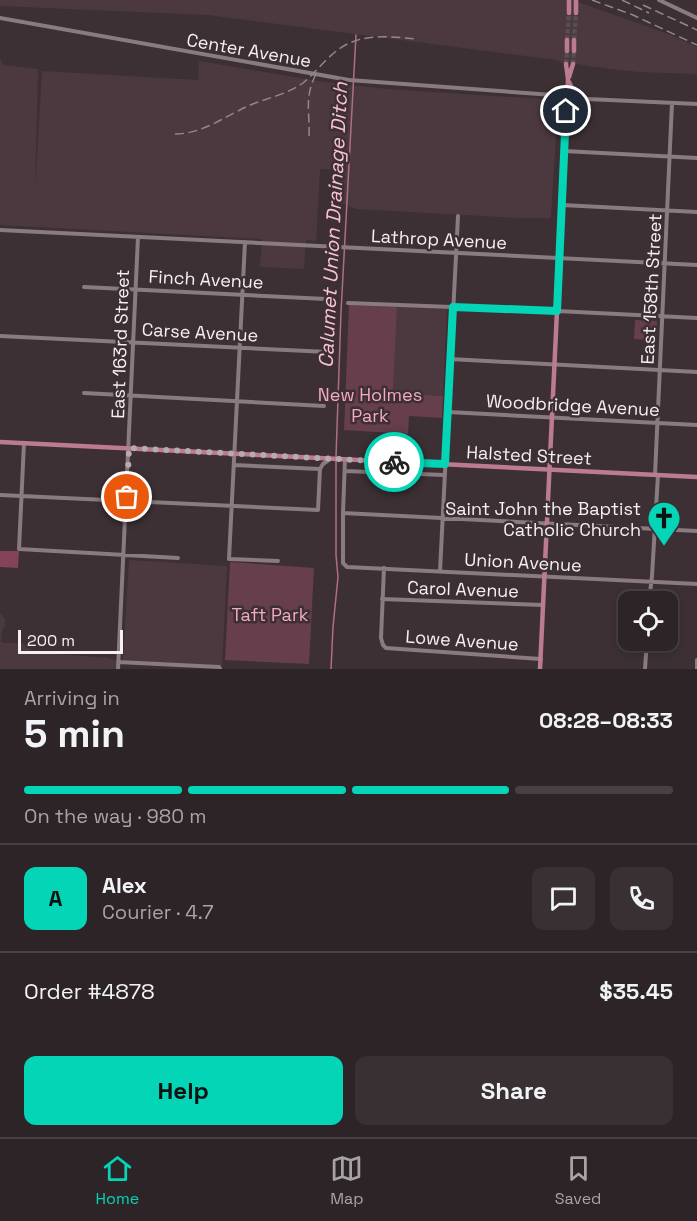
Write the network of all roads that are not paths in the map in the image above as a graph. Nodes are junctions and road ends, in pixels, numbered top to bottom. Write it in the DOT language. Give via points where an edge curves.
graph roads {
  1 [pos="569,0"];
  2 [pos="576,0"];
  3 [pos="659,0"];
  4 [pos="677,0"];
  5 [pos="676,8"];
  6 [pos="569,13"];
  7 [pos="576,13"];
  8 [pos="0,18"];
  9 [pos="697,18"];
  10 [pos="567,40"];
  11 [pos="574,40"];
  12 [pos="567,51"];
  13 [pos="574,51"];
  14 [pos="566,64"];
  15 [pos="573,64"];
  16 [pos="568,79"];
  17 [pos="567,96"];
  18 [pos="587,99"];
  19 [pos="672,103"];
  20 [pos="697,104"];
  21 [pos="566,111"];
  22 [pos="564,151"];
  23 [pos="670,157"];
  24 [pos="697,158"];
  25 [pos="562,205"];
  26 [pos="668,210"];
  27 [pos="697,212"];
  28 [pos="458,216"];
  29 [pos="0,230"];
  30 [pos="138,237"];
  31 [pos="245,242"];
  32 [pos="456,253"];
  33 [pos="559,258"];
  34 [pos="665,263"];
  35 [pos="697,265"];
  36 [pos="84,287"];
  37 [pos="136,289"];
  38 [pos="242,295"];
  39 [pos="326,299"];
  40 [pos="348,303"];
  41 [pos="453,307"];
  42 [pos="557,311"];
  43 [pos="663,316"];
  44 [pos="697,318"];
  45 [pos="0,336"];
  46 [pos="134,342"];
  47 [pos="240,348"];
  48 [pos="328,352"];
  49 [pos="450,359"];
  50 [pos="554,364"];
  51 [pos="660,370"];
  52 [pos="697,372"];
  53 [pos="84,393"];
  54 [pos="132,396"];
  55 [pos="237,401"];
  56 [pos="324,406"];
  57 [pos="448,412"];
  58 [pos="552,417"];
  59 [pos="658,423"];
  60 [pos="697,425"];
  61 [pos="0,442"];
  62 [pos="24,443"];
  63 [pos="129,448"];
  64 [pos="234,454"];
  65 [pos="311,458"];
  66 [pos="330,459"];
  67 [pos="345,459"];
  68 [pos="445,464"];
  69 [pos="234,465"];
  70 [pos="320,469"];
  71 [pos="550,470"];
  72 [pos="345,471"];
  73 [pos="656,475"];
  74 [pos="444,476"];
  75 [pos="697,477"];
  76 [pos="0,495"];
  77 [pos="22,496"];
  78 [pos="126,501"];
  79 [pos="232,507"];
  80 [pos="343,513"];
  81 [pos="442,518"];
  82 [pos="547,523"];
  83 [pos="654,529"];
  84 [pos="697,531"];
  85 [pos="124,555"];
  86 [pos="178,558"];
  87 [pos="278,561"];
  88 [pos="384,568"];
  89 [pos="440,571"];
  90 [pos="545,576"];
  91 [pos="651,581"];
  92 [pos="697,584"];
  93 [pos="650,591"];
  94 [pos="382,599"];
  95 [pos="543,605"];
  96 [pos="646,651"];
  97 [pos="540,658"];
  98 [pos="697,660"];
  99 [pos="118,662"];
  100 [pos="219,668"];
  101 [pos="118,669"];
  102 [pos="540,669"];
  103 [pos="645,669"];
  104 [pos="697,669"];
  1 -- 6 [label="main road"];
  2 -- 7 [label="main road"];
  3 -- 5 [label="street"];
  4 -- 5 [label="street"];
  5 -- 9 [label="street"];
  8 -- 17 [label="street, Center Avenue" via="359,82"];
  10 -- 12 [label="main road"];
  11 -- 13 [label="main road"];
  14 -- 16 [label="main road"];
  15 -- 16 [label="main road"];
  16 -- 17 [label="main road"];
  16 -- 18 [label="main road" via="575,94"];
  17 -- 21 [label="main road"];
  18 -- 19 [label="street"];
  18 -- 21 [label="main road"];
  19 -- 20 [label="street"];
  19 -- 23 [label="street, East 158th Street"];
  21 -- 22 [label="main road"];
  22 -- 23 [label="street"];
  22 -- 25 [label="main road"];
  23 -- 24 [label="street"];
  23 -- 26 [label="street, East 158th Street"];
  25 -- 26 [label="street"];
  25 -- 33 [label="main road"];
  26 -- 27 [label="street"];
  26 -- 34 [label="street, East 158th Street"];
  28 -- 32 [label="street"];
  29 -- 30 [label="street, Lathrop Avenue"];
  30 -- 31 [label="street, Lathrop Avenue"];
  30 -- 37 [label="street, East 163rd Street"];
  31 -- 32 [label="street, Lathrop Avenue"];
  31 -- 38 [label="street"];
  32 -- 33 [label="street, Lathrop Avenue"];
  32 -- 41 [label="street"];
  33 -- 34 [label="street, Lathrop Avenue"];
  33 -- 42 [label="main road"];
  34 -- 35 [label="street, Lathrop Avenue"];
  34 -- 43 [label="street, East 158th Street"];
  36 -- 37 [label="street, Finch Avenue"];
  37 -- 38 [label="street, Finch Avenue"];
  37 -- 46 [label="street, East 163rd Street"];
  38 -- 39 [label="street, Finch Avenue"];
  38 -- 47 [label="street"];
  40 -- 41 [label="street"];
  41 -- 42 [label="street"];
  41 -- 49 [label="street"];
  42 -- 43 [label="street"];
  42 -- 50 [label="main road"];
  43 -- 44 [label="street"];
  43 -- 51 [label="street, East 158th Street"];
  45 -- 46 [label="street, Carse Avenue"];
  46 -- 47 [label="street, Carse Avenue"];
  46 -- 54 [label="street, East 163rd Street"];
  47 -- 48 [label="street, Carse Avenue"];
  47 -- 55 [label="street"];
  49 -- 50 [label="street"];
  49 -- 57 [label="street"];
  50 -- 51 [label="street"];
  50 -- 58 [label="main road"];
  51 -- 52 [label="street"];
  51 -- 59 [label="street, East 158th Street"];
  53 -- 54 [label="street"];
  54 -- 55 [label="street"];
  54 -- 63 [label="street, East 163rd Street"];
  55 -- 56 [label="street"];
  55 -- 64 [label="street"];
  57 -- 58 [label="street, Woodbridge Avenue"];
  57 -- 68 [label="street"];
  58 -- 59 [label="street, Woodbridge Avenue"];
  58 -- 71 [label="main road"];
  59 -- 60 [label="street, Woodbridge Avenue"];
  59 -- 73 [label="street, East 158th Street"];
  61 -- 62 [label="main road, Halsted Street"];
  62 -- 63 [label="main road, Halsted Street"];
  62 -- 77 [label="street"];
  63 -- 64 [label="main road, Halsted Street"];
  63 -- 78 [label="street, East 163rd Street"];
  64 -- 65 [label="main road, Halsted Street"];
  64 -- 69 [label="street"];
  65 -- 66 [label="main road, Halsted Street"];
  65 -- 70 [label="street"];
  66 -- 67 [label="main road, Halsted Street"];
  66 -- 70 [label="street"];
  67 -- 68 [label="main road, Halsted Street"];
  67 -- 72 [label="street"];
  68 -- 71 [label="main road, Halsted Street"];
  68 -- 74 [label="street"];
  69 -- 70 [label="street"];
  69 -- 79 [label="street"];
  70 -- 79 [label="street" via="318,510"];
  71 -- 73 [label="main road, Halsted Street"];
  71 -- 82 [label="main road"];
  72 -- 74 [label="street, Halsted Street"];
  72 -- 80 [label="street"];
  73 -- 75 [label="main road, Halsted Street"];
  73 -- 83 [label="street, East 158th Street"];
  74 -- 81 [label="street"];
  76 -- 77 [label="street"];
  77 -- 78 [label="street"];
  77 -- 85 [label="street" via="19,549"];
  78 -- 79 [label="street"];
  78 -- 85 [label="street, East 163rd Street"];
  79 -- 87 [label="street" via="229,559"];
  80 -- 81 [label="street"];
  80 -- 88 [label="street, Union Avenue" via="343,563 348,567"];
  81 -- 82 [label="street"];
  81 -- 89 [label="street"];
  82 -- 83 [label="street"];
  82 -- 90 [label="main road"];
  83 -- 84 [label="street"];
  83 -- 91 [label="street, East 158th Street"];
  85 -- 86 [label="street"];
  85 -- 99 [label="street, East 163rd Street"];
  88 -- 89 [label="street, Union Avenue"];
  88 -- 94 [label="street"];
  89 -- 90 [label="street, Union Avenue"];
  90 -- 91 [label="street, Union Avenue"];
  90 -- 95 [label="main road"];
  91 -- 92 [label="street, Union Avenue"];
  91 -- 93 [label="street, East 158th Street"];
  94 -- 95 [label="street, Carol Avenue"];
  94 -- 97 [label="street, Lowe Avenue" via="381,638 390,649"];
  95 -- 97 [label="main road"];
  96 -- 103 [label="street"];
  97 -- 102 [label="main road"];
  98 -- 104 [label="street"];
  99 -- 100 [label="street"];
  99 -- 101 [label="street, East 163rd Street"];
}
